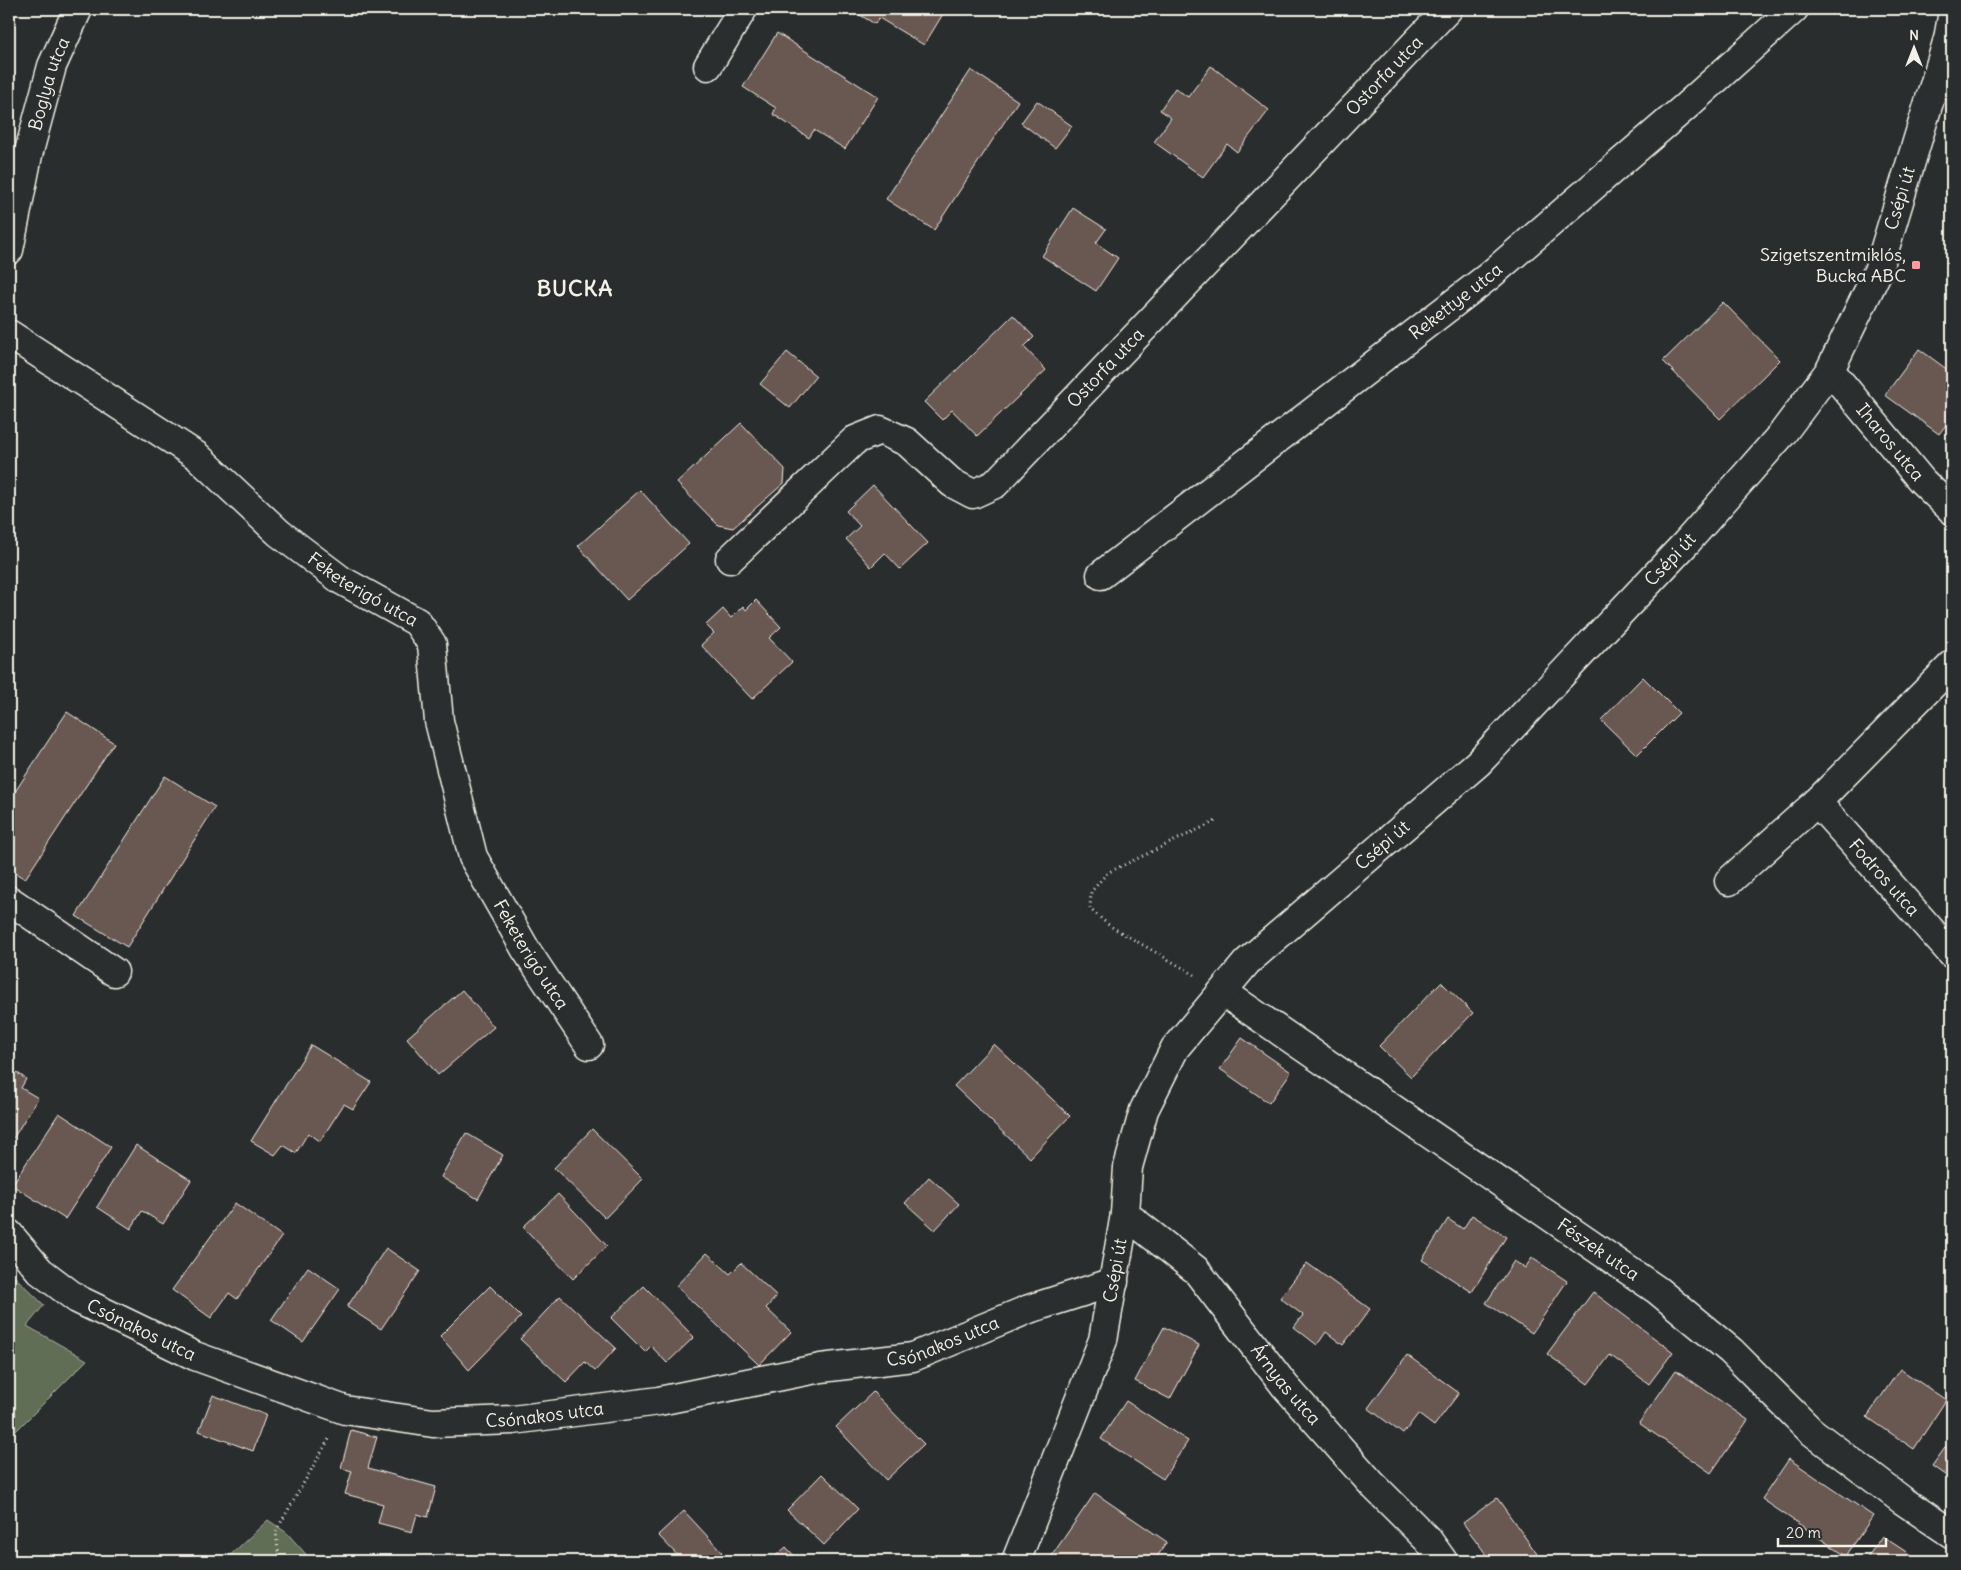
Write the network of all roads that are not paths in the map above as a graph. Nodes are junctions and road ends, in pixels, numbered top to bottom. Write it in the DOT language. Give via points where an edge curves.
graph roads {
  1 [pos="78,9"];
  2 [pos="743,9"];
  3 [pos="1448,9"];
  4 [pos="1794,9"];
  5 [pos="1952,17"];
  6 [pos="708,66"];
  7 [pos="9,250"];
  8 [pos="9,334"];
  9 [pos="1830,370"];
  10 [pos="1952,510"];
  11 [pos="730,559"];
  12 [pos="1101,575"];
  13 [pos="1952,665"];
  14 [pos="1817,802"];
  15 [pos="1729,881"];
  16 [pos="9,900"];
  17 [pos="1952,954"];
  18 [pos="114,972"];
  19 [pos="1223,992"];
  20 [pos="589,1045"];
  21 [pos="1125,1214"];
  22 [pos="9,1234"];
  23 [pos="1114,1282"];
  24 [pos="1952,1534"];
  25 [pos="1016,1561"];
  26 [pos="1443,1561"];
  1 -- 7 [label="street, Boglya utca" via="52,66 28,155"];
  2 -- 6 [label="street"];
  3 -- 11 [label="street, Ostorfa utca" via="995,484 973,494 952,483 906,442 880,430 855,440"];
  4 -- 12 [label="street, Rekettye utca" via="1489,276"];
  5 -- 9 [label="street, Csépi út" via="1878,271"];
  8 -- 20 [label="street, Feketerigó utca" via="197,456 279,533 341,580 417,622 432,644 439,721 473,857 526,950"];
  9 -- 10 [label="street, Iharos utca" via="1922,481"];
  9 -- 19 [label="street, Csépi út" via="1782,434 1686,543 1478,763 1247,962"];
  13 -- 14 [label="street"];
  14 -- 15 [label="street"];
  14 -- 17 [label="street, Fodros utca"];
  16 -- 18 [label="street"];
  19 -- 21 [label="street, Csépi út" via="1176,1048 1144,1110 1128,1167"];
  19 -- 24 [label="street, Fészek utca" via="1657,1290 1731,1351 1811,1431"];
  21 -- 23 [label="street, Csépi út"];
  21 -- 26 [label="street, Árnyas utca" via="1196,1270 1285,1386 1372,1484 1428,1540"];
  22 -- 23 [label="street, Csónakos utca" via="40,1271 77,1299 195,1356 345,1410 442,1423 513,1420 658,1400 821,1368 913,1356 1029,1309"];
  23 -- 25 [label="street, Csépi út" via="1103,1340"];
}
